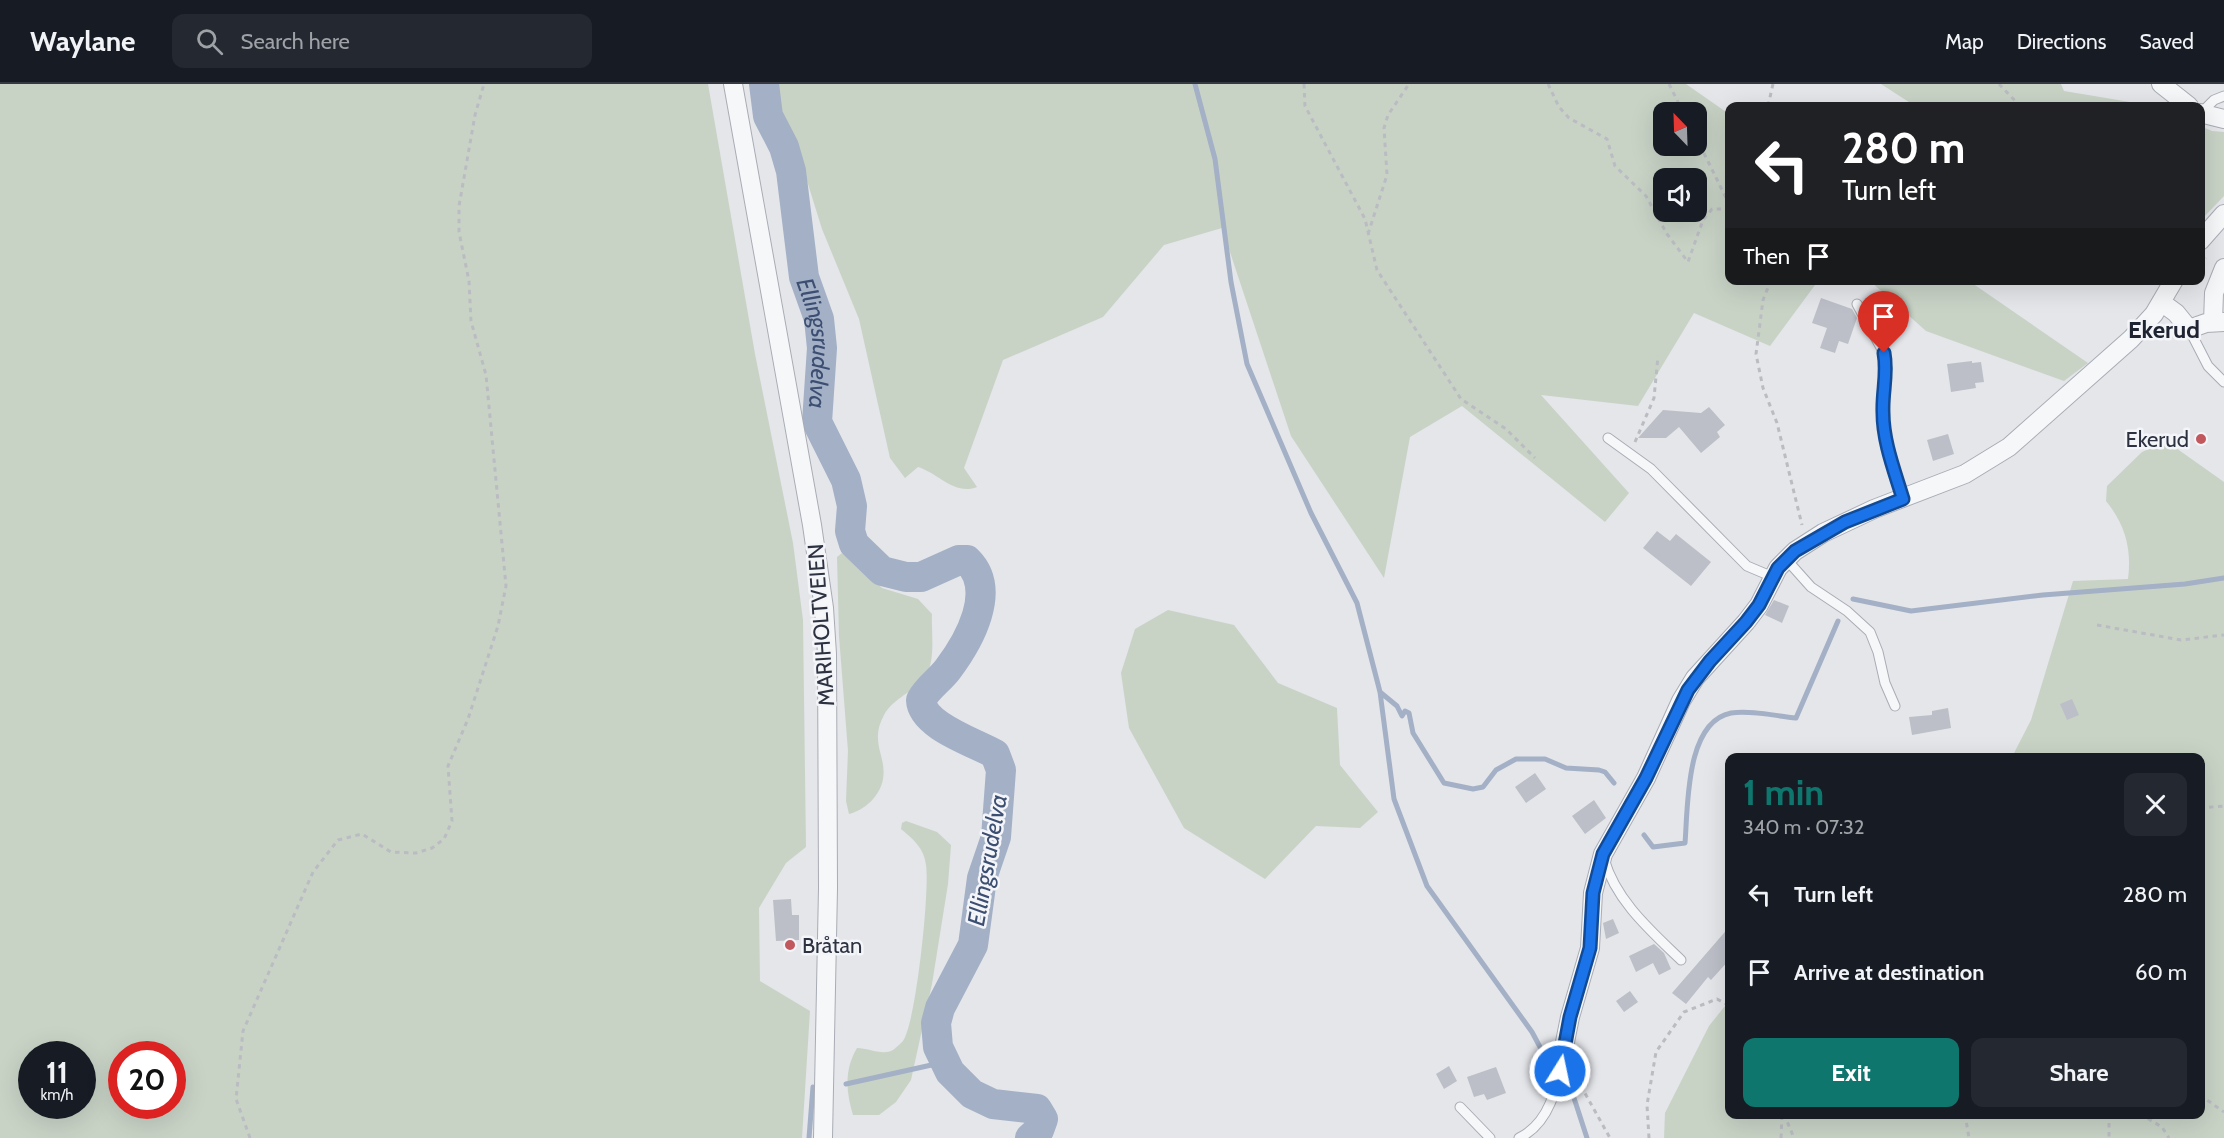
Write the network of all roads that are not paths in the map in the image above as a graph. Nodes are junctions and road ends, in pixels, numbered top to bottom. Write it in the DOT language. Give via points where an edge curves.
graph roads {
  1 [pos="733,84"];
  2 [pos="2161,84"];
  3 [pos="2224,96"];
  4 [pos="2184,102"];
  5 [pos="2205,109"];
  6 [pos="2205,114"];
  7 [pos="2224,119"];
  8 [pos="2224,214"];
  9 [pos="2205,236"];
  10 [pos="2224,268"];
  11 [pos="2171,285"];
  12 [pos="2161,302"];
  13 [pos="1857,304"];
  14 [pos="2219,322"];
  15 [pos="2189,329"];
  16 [pos="2224,382"];
  17 [pos="1608,438"];
  18 [pos="1903,499"];
  19 [pos="1786,559"];
  20 [pos="1773,577"];
  21 [pos="1895,706"];
  22 [pos="1603,854"];
  23 [pos="1682,960"];
  24 [pos="1562,1056"];
  25 [pos="1460,1107"];
  26 [pos="823,1138"];
  27 [pos="1490,1138"];
  28 [pos="1519,1138"];
  1 -- 26 [label="street, MARIHOLTVEIEN" via="824,608 828,888"];
  2 -- 4 [label="street"];
  3 -- 5 [label="lane"];
  6 -- 7 [label="street"];
  8 -- 9 [label="street"];
  10 -- 14 [label="street" via="2214,293"];
  11 -- 12 [label="street"];
  12 -- 15 [label="street"];
  12 -- 18 [label="street" via="2115,356 2009,447 1965,474"];
  13 -- 18 [label="lane" via="1884,353 1884,429"];
  14 -- 15 [label="street"];
  15 -- 16 [label="lane" via="2208,366"];
  17 -- 20 [label="lane" via="1651,469 1747,566"];
  18 -- 19 [label="street" via="1845,522 1804,544"];
  19 -- 20 [label="street"];
  19 -- 21 [label="lane" via="1811,587 1870,632"];
  20 -- 22 [label="street" via="1746,622 1695,678"];
  22 -- 23 [label="lane" via="1626,902"];
  22 -- 24 [label="street" via="1593,893 1590,948"];
  24 -- 28 [label="lane" via="1557,1086 1544,1116 1536,1128"];
  25 -- 27 [label="lane"];
}
